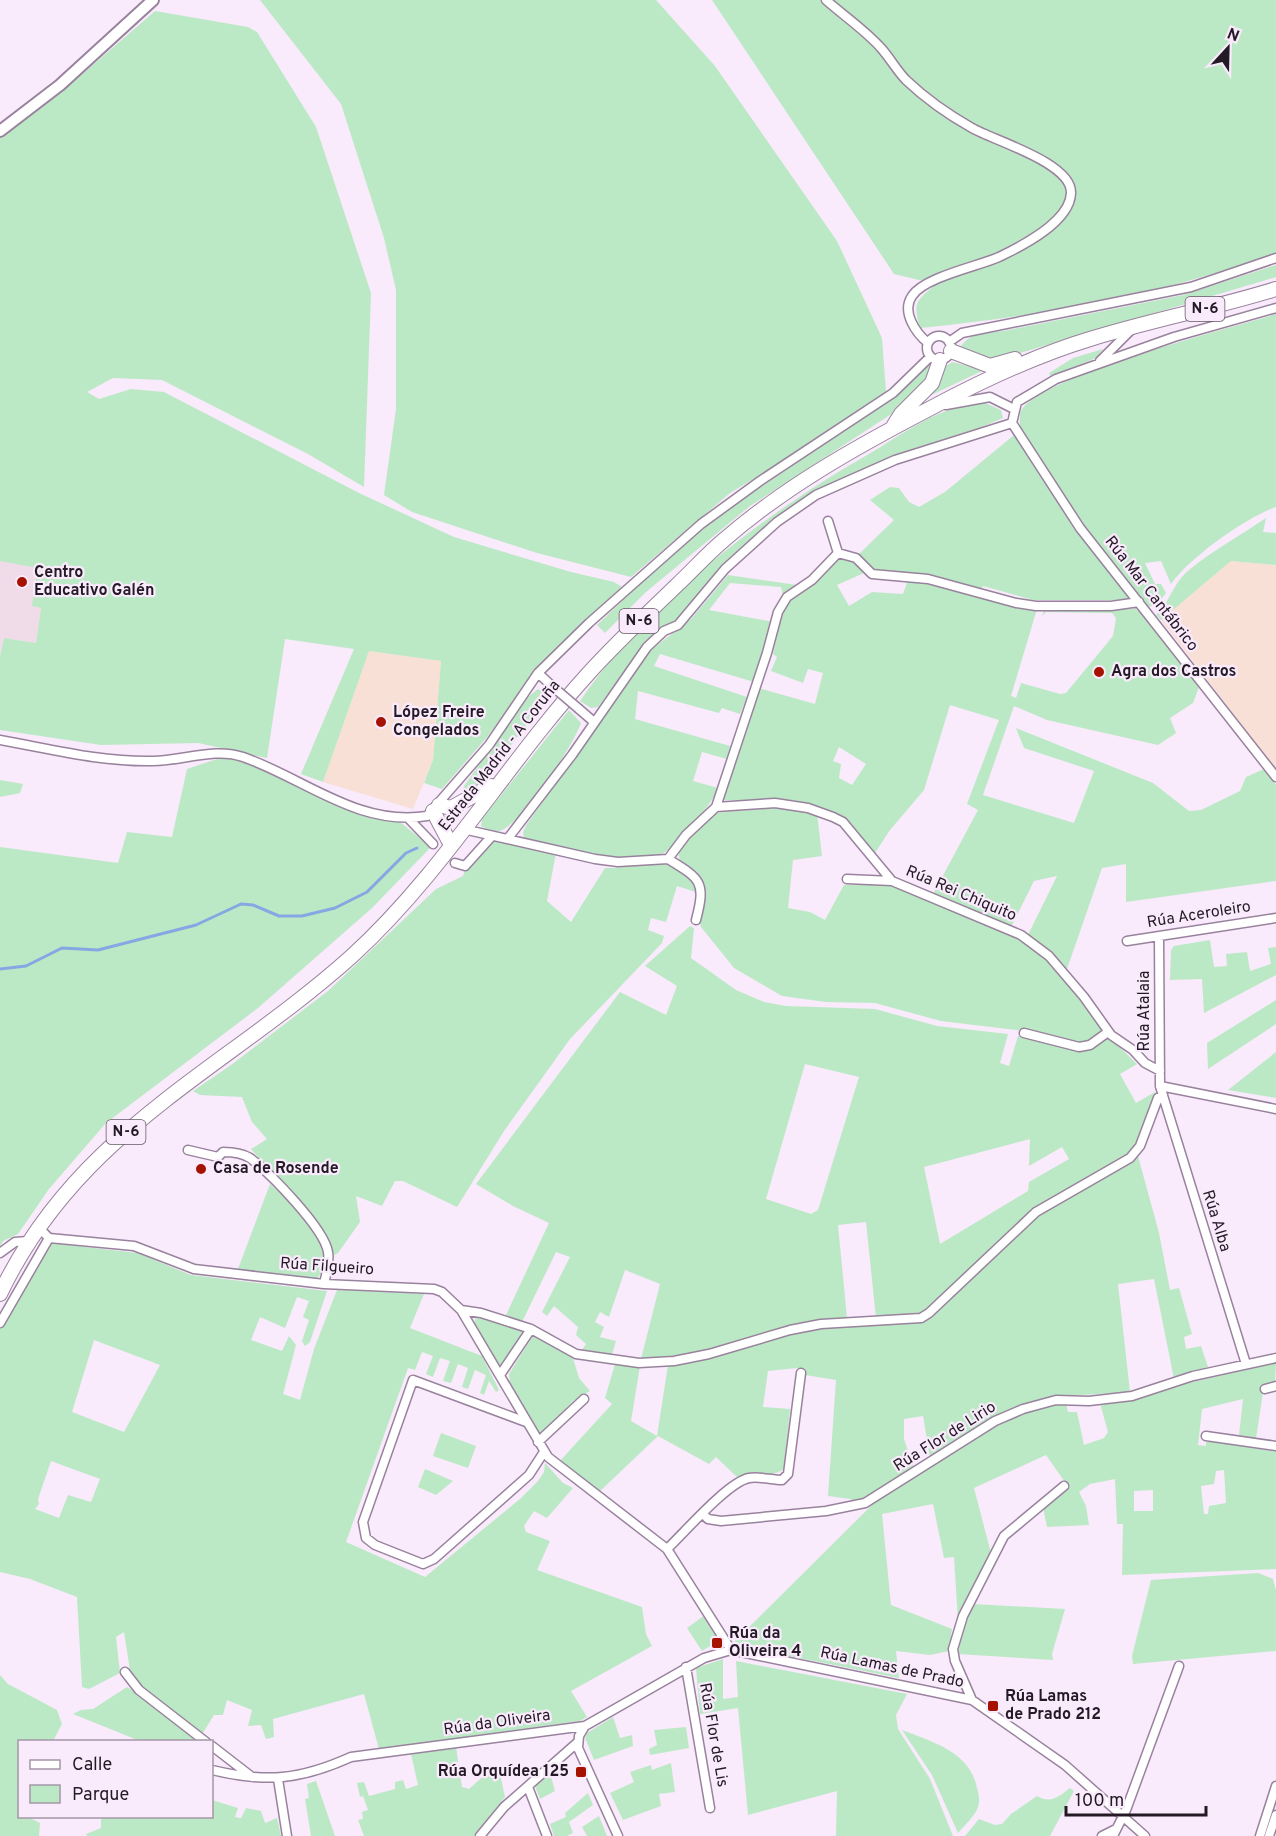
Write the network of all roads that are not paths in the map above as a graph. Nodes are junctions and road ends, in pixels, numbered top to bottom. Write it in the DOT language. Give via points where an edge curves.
graph roads {
  1 [pos="153,0"];
  2 [pos="826,0"];
  3 [pos="0,130"];
  4 [pos="1276,258"];
  5 [pos="1276,289"];
  6 [pos="1276,308"];
  7 [pos="1133,328"];
  8 [pos="928,344"];
  9 [pos="950,346"];
  10 [pos="1046,355"];
  11 [pos="935,358"];
  12 [pos="1098,364"];
  13 [pos="931,408"];
  14 [pos="1014,409"];
  15 [pos="1012,423"];
  16 [pos="893,427"];
  17 [pos="828,521"];
  18 [pos="838,553"];
  19 [pos="1139,602"];
  20 [pos="538,673"];
  21 [pos="594,722"];
  22 [pos="0,740"];
  23 [pos="1276,777"];
  24 [pos="501,780"];
  25 [pos="716,807"];
  26 [pos="436,808"];
  27 [pos="409,819"];
  28 [pos="463,829"];
  29 [pos="492,836"];
  30 [pos="509,837"];
  31 [pos="434,844"];
  32 [pos="451,845"];
  33 [pos="668,859"];
  34 [pos="455,862"];
  35 [pos="847,879"];
  36 [pos="892,881"];
  37 [pos="1276,918"];
  38 [pos="696,920"];
  39 [pos="1159,937"];
  40 [pos="1127,941"];
  41 [pos="1108,1032"];
  42 [pos="1024,1033"];
  43 [pos="1160,1071"];
  44 [pos="1162,1090"];
  45 [pos="1276,1109"];
  46 [pos="188,1150"];
  47 [pos="38,1227"];
  48 [pos="49,1238"];
  49 [pos="28,1241"];
  50 [pos="0,1253"];
  51 [pos="324,1284"];
  52 [pos="0,1294"];
  53 [pos="461,1310"];
  54 [pos="0,1323"];
  55 [pos="531,1329"];
  56 [pos="1276,1358"];
  57 [pos="1246,1364"];
  58 [pos="801,1373"];
  59 [pos="500,1375"];
  60 [pos="1276,1386"];
  61 [pos="1265,1389"];
  62 [pos="584,1399"];
  63 [pos="526,1422"];
  64 [pos="1206,1436"];
  65 [pos="538,1442"];
  66 [pos="1276,1446"];
  67 [pos="544,1452"];
  68 [pos="1064,1486"];
  69 [pos="704,1515"];
  70 [pos="667,1549"];
  71 [pos="731,1650"];
  72 [pos="1179,1666"];
  73 [pos="686,1667"];
  74 [pos="125,1672"];
  75 [pos="972,1700"];
  76 [pos="585,1726"];
  77 [pos="203,1740"];
  78 [pos="578,1742"];
  79 [pos="213,1747"];
  80 [pos="213,1770"];
  81 [pos="252,1778"];
  82 [pos="278,1779"];
  83 [pos="1276,1786"];
  84 [pos="528,1787"];
  85 [pos="710,1808"];
  86 [pos="1276,1815"];
  87 [pos="1123,1816"];
  88 [pos="1115,1832"];
  89 [pos="287,1836"];
  90 [pos="480,1836"];
  91 [pos="547,1836"];
  92 [pos="618,1836"];
  93 [pos="1102,1836"];
  94 [pos="1145,1836"];
  95 [pos="1260,1836"];
  96 [pos="1269,1836"];
  1 -- 3 [label="street" via="60,85"];
  2 -- 8 [label="street" via="880,47 905,79 940,108 973,129 1056,169 1067,179 1072,192 1062,216 1029,241 931,282 912,295 910,319 916,333"];
  4 -- 9 [label="street" via="1191,287 962,333"];
  5 -- 7 [label="highway, Estrada Madrid - A Coruña / N-6"];
  6 -- 12 [label="street" via="1173,337"];
  7 -- 10 [label="highway, Estrada Madrid - A Coruña / N-6"];
  7 -- 12 [label="street"];
  8 -- 9 [label="street" via="940,336"];
  8 -- 11 [label="street"];
  9 -- 10 [label="highway" via="990,366"];
  9 -- 11 [label="street" via="947,357"];
  10 -- 13 [label="highway, Estrada Madrid - A Coruña / N-6"];
  11 -- 16 [label="highway" via="932,383"];
  11 -- 20 [label="street" via="893,393 701,524 589,622"];
  12 -- 14 [label="street" via="1056,379 1017,402"];
  13 -- 14 [label="street" via="990,397"];
  13 -- 16 [label="highway, Estrada Madrid - A Coruña / N-6"];
  14 -- 15 [label="street"];
  15 -- 19 [label="street, Rúa Mar Cantábrico" via="1080,528"];
  15 -- 21 [label="street" via="895,460 816,495 777,522 725,569 678,625 647,647"];
  16 -- 24 [label="highway, Estrada Madrid - A Coruña / N-6" via="830,464 724,539 592,669 545,721"];
  17 -- 18 [label="street"];
  18 -- 19 [label="street" via="856,558 873,574 928,579 1016,603 1111,606"];
  18 -- 25 [label="street" via="812,580 788,597 778,612"];
  19 -- 23 [label="street, Rúa Mar Cantábrico"];
  20 -- 21 [label="street, bridge"];
  20 -- 26 [label="street" via="489,745"];
  21 -- 30 [label="street"];
  22 -- 27 [label="street" via="70,755 121,760 154,761 229,753 255,761 331,800"];
  24 -- 26 [label="highway" via="451,808"];
  24 -- 28 [label="highway, Estrada Madrid - A Coruña / N-6"];
  25 -- 33 [label="street"];
  25 -- 36 [label="street, Rúa Rei Chiquito" via="775,803 833,817 843,822"];
  26 -- 27 [label="street" via="427,816"];
  26 -- 32 [label="highway"];
  27 -- 31 [label="street"];
  28 -- 29 [label="street"];
  28 -- 32 [label="highway, Estrada Madrid - A Coruña / N-6"];
  29 -- 30 [label="street"];
  29 -- 34 [label="street" via="465,866"];
  30 -- 33 [label="street" via="569,854 618,862"];
  32 -- 47 [label="highway, Estrada Madrid - A Coruña / N-6" via="395,912 351,956 150,1111 88,1167"];
  33 -- 38 [label="street" via="699,882 703,894"];
  35 -- 36 [label="street"];
  36 -- 41 [label="street, Rúa Rei Chiquito" via="1021,935 1049,956"];
  37 -- 39 [label="street, Rúa Aceroleiro"];
  39 -- 40 [label="street, Rúa Aceroleiro"];
  39 -- 43 [label="street, Rúa Atalaia"];
  41 -- 42 [label="street" via="1090,1045 1079,1047"];
  41 -- 43 [label="street, Rúa Rei Chiquito" via="1144,1063"];
  43 -- 44 [label="street, Rúa Atalaia"];
  44 -- 45 [label="street"];
  44 -- 55 [label="street" via="1140,1146 1130,1158 1036,1212 921,1317 821,1324 709,1354 639,1363 576,1354"];
  44 -- 57 [label="street, Rúa Alba"];
  46 -- 51 [label="street" via="218,1157 223,1152 237,1153 250,1158 291,1198 317,1227 326,1245 329,1253"];
  47 -- 48 [label="street"];
  47 -- 49 [label="highway, Estrada Madrid - A Coruña / N-6"];
  48 -- 51 [label="street, Rúa Filgueiro" via="134,1246 194,1269"];
  48 -- 54 [label="street"];
  49 -- 50 [label="street" via="15,1242"];
  49 -- 52 [label="highway, Estrada Madrid - A Coruña / N-6"];
  51 -- 53 [label="street, Rúa Filgueiro" via="434,1289"];
  53 -- 55 [label="street"];
  53 -- 59 [label="street, Rúa Filgueiro"];
  55 -- 59 [label="street"];
  56 -- 57 [label="street, Rúa Flor de Lirio"];
  57 -- 69 [label="street, Rúa Flor de Lirio" via="1192,1376 1132,1396 1056,1400 1023,1409 995,1421 865,1503 826,1511 721,1521"];
  58 -- 69 [label="street" via="788,1474 782,1480 741,1480"];
  59 -- 63 [label="street, Rúa Filgueiro"];
  60 -- 61 [label="street"];
  62 -- 65 [label="street"];
  63 -- 65 [label="street, Rúa Filgueiro"];
  63 -- 67 [label="street" via="413,1380 363,1522 366,1538 423,1564 434,1559 529,1475"];
  64 -- 66 [label="street"];
  65 -- 67 [label="street, Rúa Filgueiro"];
  67 -- 70 [label="street, Rúa Filgueiro"];
  68 -- 75 [label="street" via="1004,1536 963,1616 953,1649"];
  69 -- 70 [label="street"];
  70 -- 71 [label="street, Rúa Filgueiro"];
  71 -- 73 [label="street, Rúa da Oliveira"];
  71 -- 75 [label="street, Rúa Lamas de Prado"];
  72 -- 87 [label="street"];
  73 -- 76 [label="street, Rúa da Oliveira"];
  73 -- 85 [label="street, Rúa Flor de Lis"];
  74 -- 77 [label="street" via="139,1690"];
  75 -- 87 [label="street, Rúa Lamas de Prado" via="1065,1765"];
  76 -- 78 [label="street"];
  76 -- 82 [label="street, Rúa da Oliveira" via="351,1757 326,1769"];
  78 -- 84 [label="street"];
  78 -- 92 [label="street"];
  79 -- 81 [label="street"];
  80 -- 81 [label="street, Rúa da Oliveira"];
  81 -- 82 [label="street, Rúa da Oliveira"];
  82 -- 89 [label="street"];
  83 -- 95 [label="street"];
  84 -- 90 [label="street" via="504,1807"];
  84 -- 91 [label="street"];
  86 -- 96 [label="street"];
  87 -- 88 [label="street"];
  87 -- 94 [label="street, Rúa Lamas de Prado"];
  88 -- 93 [label="street"];
}
